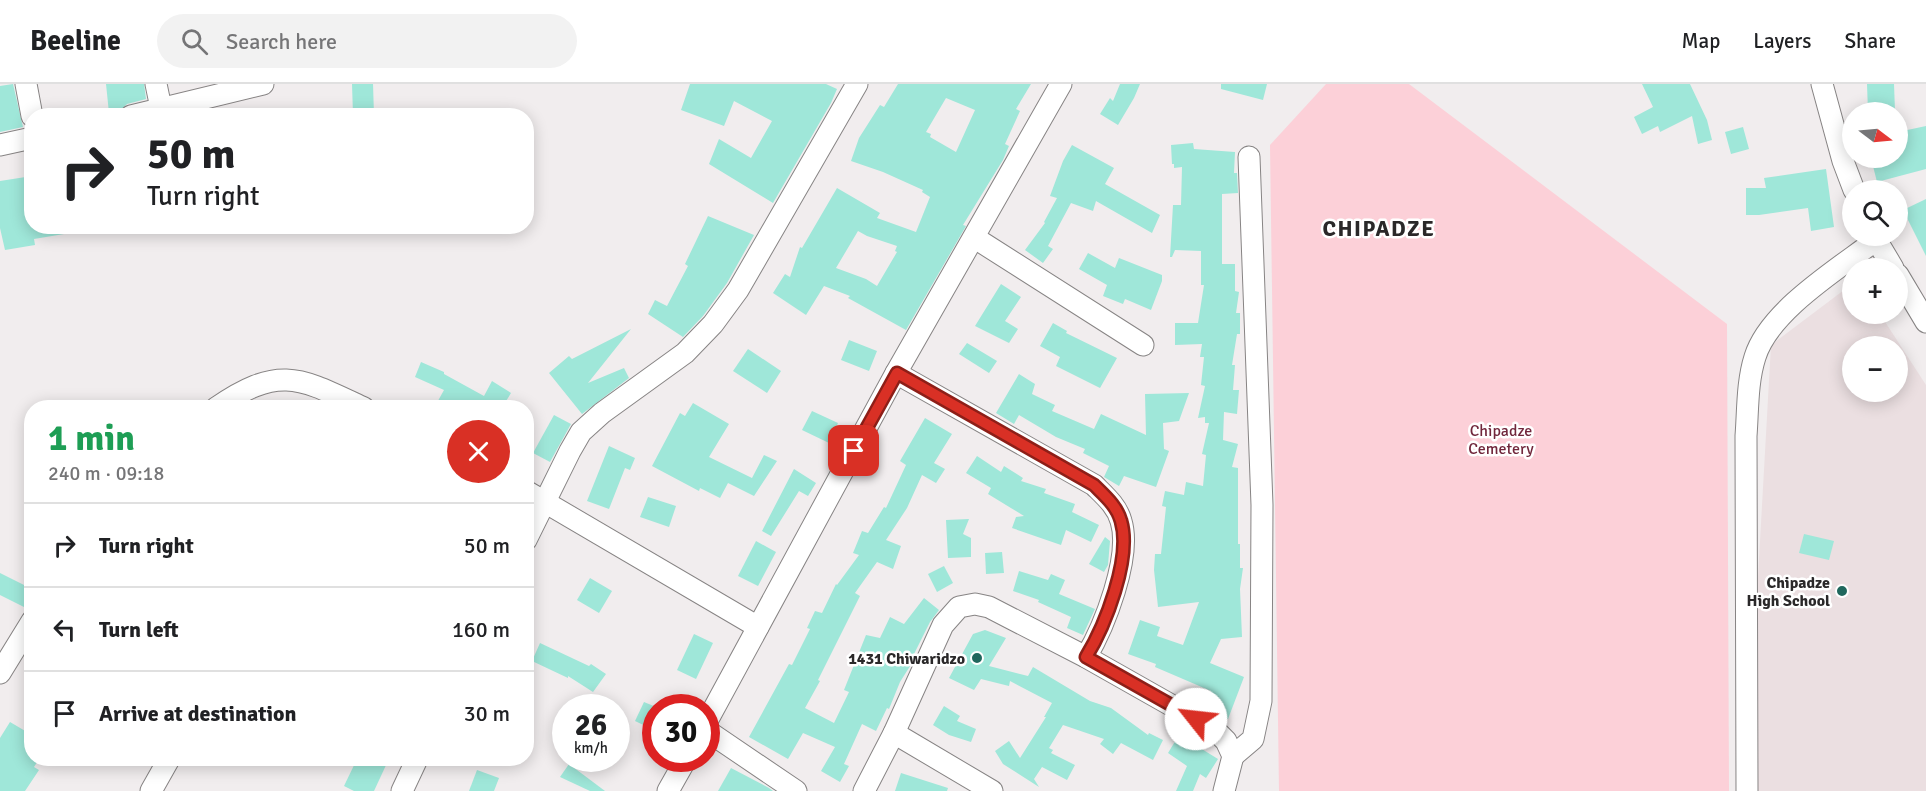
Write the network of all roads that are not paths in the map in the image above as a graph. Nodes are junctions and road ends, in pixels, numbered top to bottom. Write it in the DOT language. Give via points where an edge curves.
graph roads {
  1 [pos="26,84"];
  2 [pos="156,84"];
  3 [pos="263,84"];
  4 [pos="857,84"];
  5 [pos="1062,84"];
  6 [pos="1822,84"];
  7 [pos="30,108"];
  8 [pos="161,108"];
  9 [pos="24,140"];
  10 [pos="0,145"];
  11 [pos="1249,157"];
  12 [pos="1850,180"];
  13 [pos="975,238"];
  14 [pos="1865,246"];
  15 [pos="1908,291"];
  16 [pos="1925,319"];
  17 [pos="1143,345"];
  18 [pos="897,373"];
  19 [pos="230,400"];
  20 [pos="346,400"];
  21 [pos="534,495"];
  22 [pos="546,501"];
  23 [pos="534,524"];
  24 [pos="758,627"];
  25 [pos="24,634"];
  26 [pos="1086,657"];
  27 [pos="0,673"];
  28 [pos="720,697"];
  29 [pos="894,733"];
  30 [pos="720,739"];
  31 [pos="1233,756"];
  32 [pos="165,766"];
  33 [pos="414,766"];
  34 [pos="679,772"];
  35 [pos="151,791"];
  36 [pos="402,791"];
  37 [pos="668,791"];
  38 [pos="796,791"];
  39 [pos="864,791"];
  40 [pos="993,791"];
  41 [pos="1224,791"];
  42 [pos="1748,791"];
  1 -- 7 [label="street"];
  2 -- 8 [label="street"];
  3 -- 8 [label="street"];
  4 -- 22 [label="street" via="738,290 713,324 685,353 581,432"];
  5 -- 13 [label="street"];
  6 -- 12 [label="street"];
  9 -- 10 [label="street"];
  11 -- 31 [label="street" via="1262,506 1261,701 1253,739"];
  13 -- 17 [label="street"];
  13 -- 18 [label="street"];
  14 -- 42 [label="street" via="1786,309 1769,329 1755,357 1746,435"];
  15 -- 16 [label="street"];
  18 -- 24 [label="street"];
  18 -- 26 [label="street" via="1094,485 1113,503 1122,522 1123,546 1108,612"];
  19 -- 20 [label="street" via="255,386 288,379 309,383"];
  21 -- 22 [label="street"];
  22 -- 23 [label="street"];
  22 -- 24 [label="street"];
  24 -- 28 [label="street"];
  25 -- 27 [label="street"];
  26 -- 29 [label="street" via="989,607 959,607 943,625"];
  26 -- 31 [label="street" via="1215,730"];
  29 -- 39 [label="street"];
  29 -- 40 [label="street"];
  30 -- 38 [label="street"];
  31 -- 41 [label="street"];
  32 -- 35 [label="street"];
  33 -- 36 [label="street"];
  34 -- 37 [label="street"];
}
